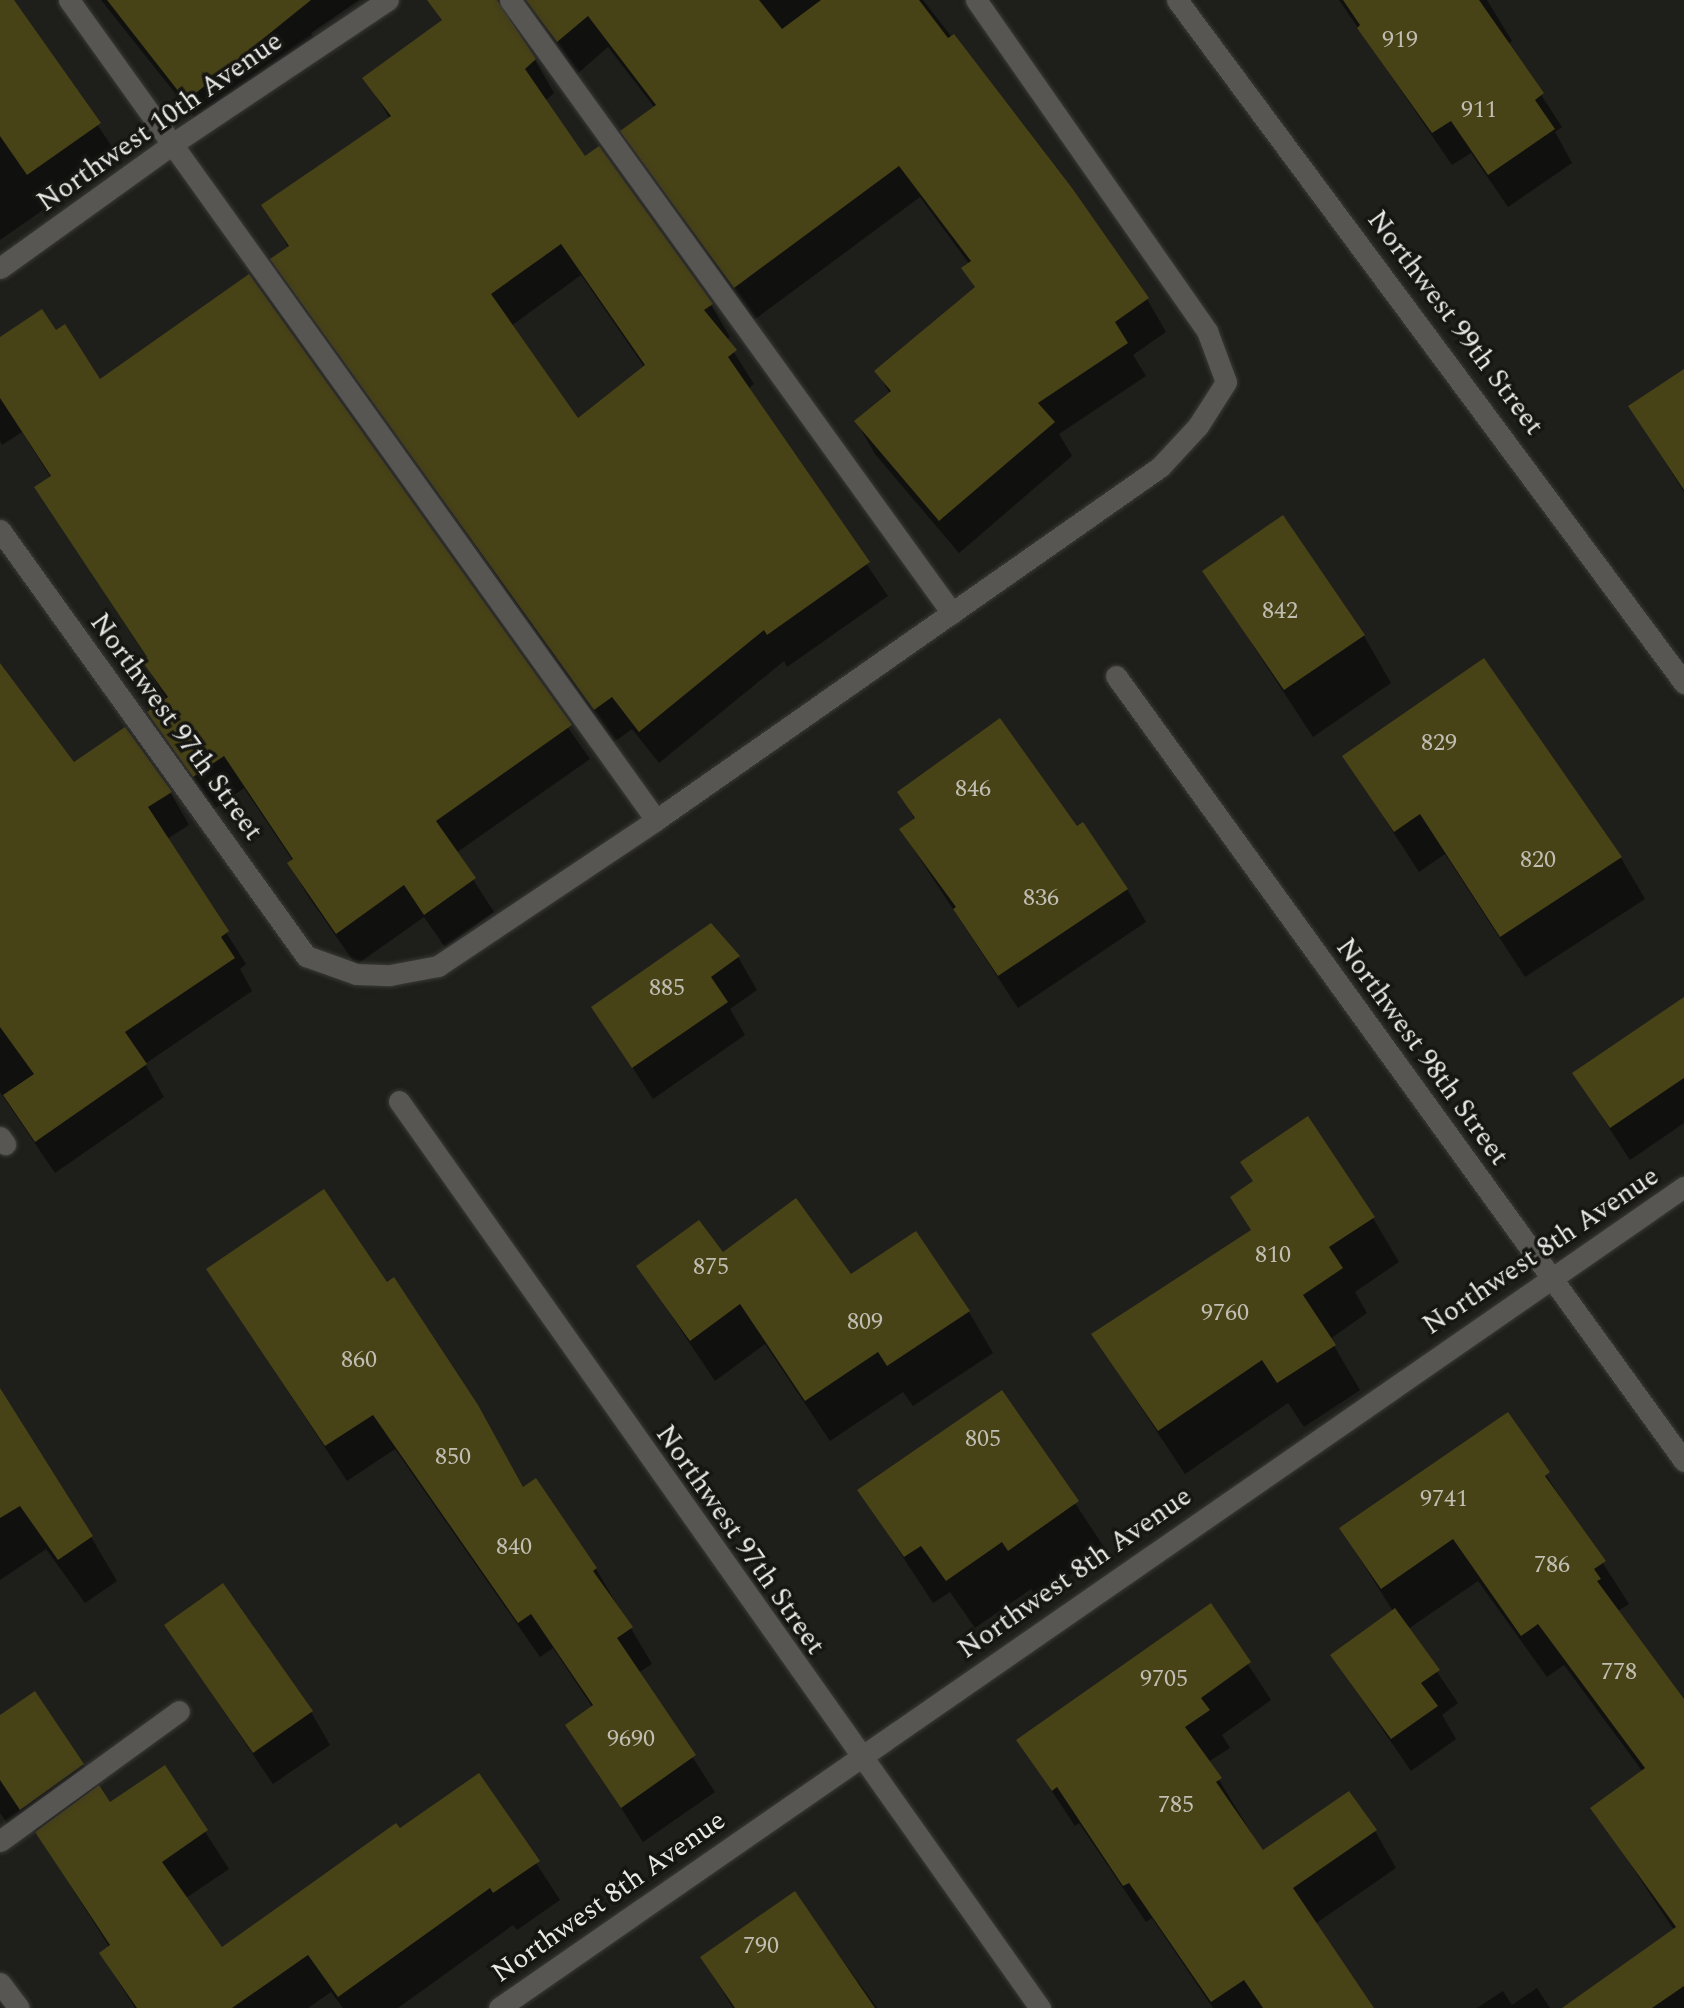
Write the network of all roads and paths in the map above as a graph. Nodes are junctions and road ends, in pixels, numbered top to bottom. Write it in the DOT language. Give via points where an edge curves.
graph roads {
  1 [pos="69,0"];
  2 [pos="388,0"];
  3 [pos="510,0"];
  4 [pos="976,0"];
  5 [pos="1177,0"];
  6 [pos="172,145"];
  7 [pos="0,268"];
  8 [pos="0,530"];
  9 [pos="952,613"];
  10 [pos="1116,676"];
  11 [pos="1684,683"];
  12 [pos="656,820"];
  13 [pos="399,1101"];
  14 [pos="1684,1187"];
  15 [pos="1551,1278"];
  16 [pos="1684,1461"];
  17 [pos="179,1711"];
  18 [pos="858,1757"];
  19 [pos="0,1841"];
  20 [pos="0,1983"];
  21 [pos="19,2008"];
  22 [pos="499,2008"];
  23 [pos="1040,2008"];
  1 -- 6 [label="street"];
  2 -- 6 [label="street, Northwest 10th Avenue"];
  3 -- 9 [label="street"];
  4 -- 9 [label="street" via="1207,331 1226,382 1198,426 1160,467"];
  5 -- 11 [label="street, Northwest 99th Street"];
  6 -- 7 [label="street, Northwest 10th Avenue"];
  6 -- 12 [label="street"];
  8 -- 12 [label="street, Northwest 97th Street" via="306,956 356,974 390,975 438,966"];
  9 -- 12 [label="street"];
  10 -- 15 [label="street, Northwest 98th Street"];
  13 -- 18 [label="street, Northwest 97th Street"];
  14 -- 15 [label="street, Northwest 8th Avenue"];
  15 -- 16 [label="street, Northwest 98th Street"];
  15 -- 18 [label="street, Northwest 8th Avenue"];
  17 -- 19 [label="street"];
  18 -- 22 [label="street, Northwest 8th Avenue"];
  18 -- 23 [label="street, Northwest 97th Street"];
  20 -- 21 [label="street"];
}
